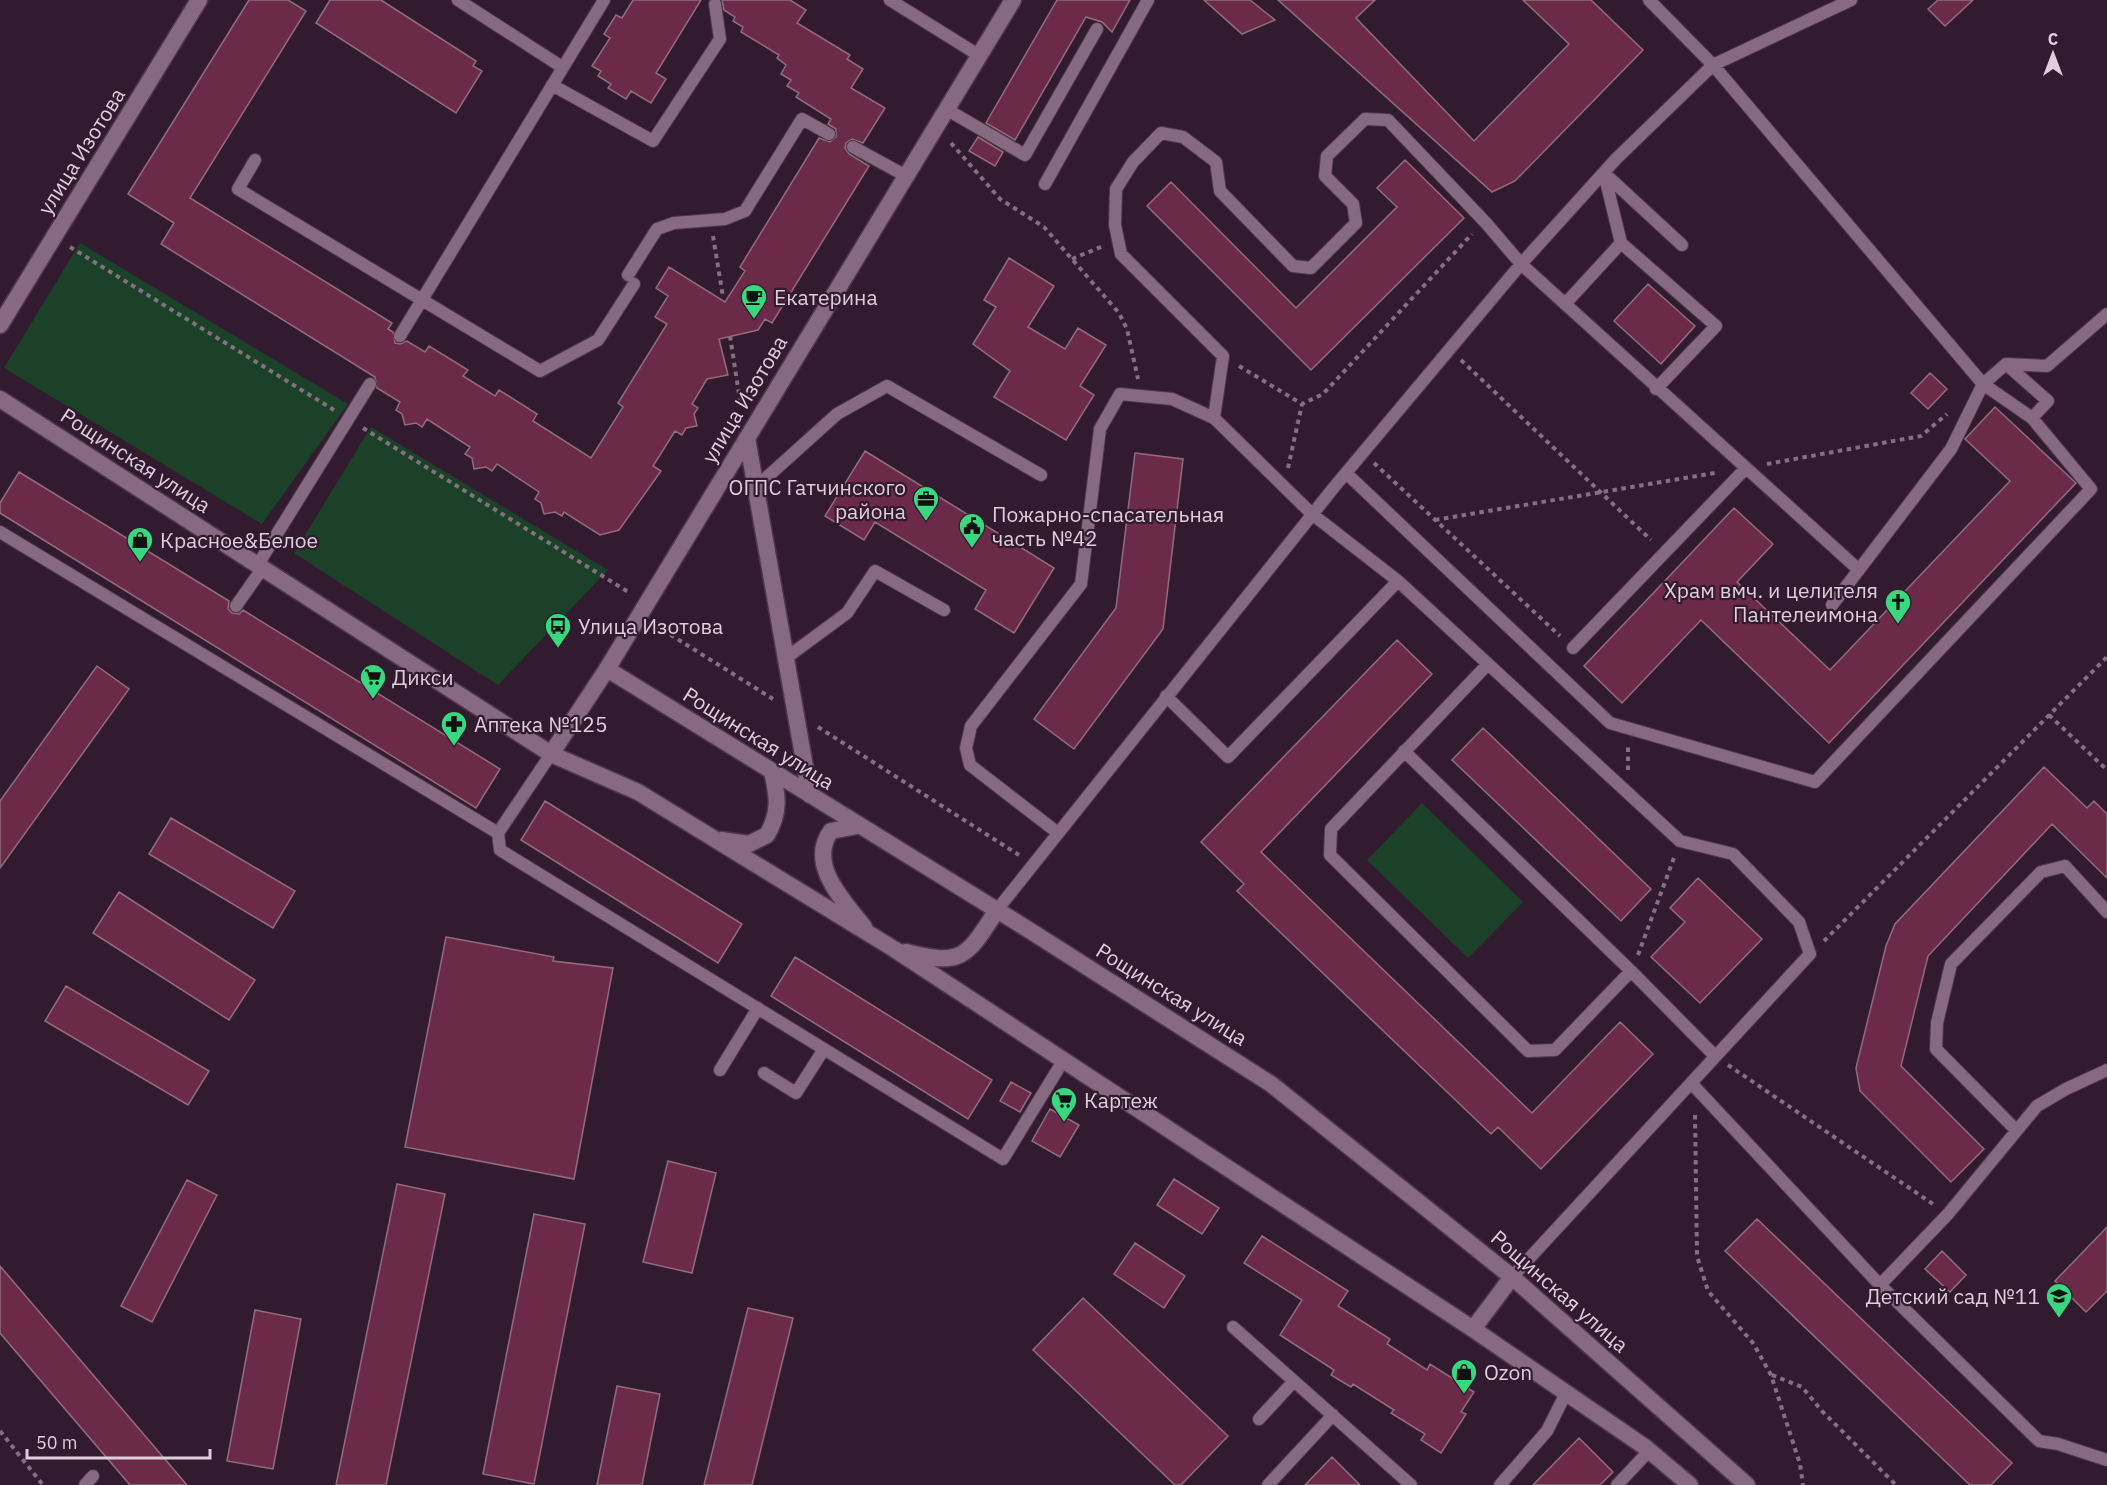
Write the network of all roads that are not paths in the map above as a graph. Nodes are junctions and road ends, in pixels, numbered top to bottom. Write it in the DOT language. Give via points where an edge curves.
graph roads {
  1 [pos="199,0"];
  2 [pos="458,0"];
  3 [pos="604,0"];
  4 [pos="890,0"];
  5 [pos="1013,0"];
  6 [pos="1148,0"];
  7 [pos="1649,0"];
  8 [pos="1851,0"];
  9 [pos="715,4"];
  10 [pos="1097,29"];
  11 [pos="980,56"];
  12 [pos="1713,65"];
  13 [pos="562,67"];
  14 [pos="552,85"];
  15 [pos="946,109"];
  16 [pos="829,134"];
  17 [pos="854,147"];
  18 [pos="255,160"];
  19 [pos="1604,173"];
  20 [pos="906,176"];
  21 [pos="1045,184"];
  22 [pos="1621,243"];
  23 [pos="1682,245"];
  24 [pos="1521,264"];
  25 [pos="423,299"];
  26 [pos="1565,304"];
  27 [pos="2107,314"];
  28 [pos="0,325"];
  29 [pos="400,336"];
  30 [pos="2006,364"];
  31 [pos="370,384"];
  32 [pos="1983,384"];
  33 [pos="1656,389"];
  34 [pos="0,399"];
  35 [pos="1214,418"];
  36 [pos="2032,418"];
  37 [pos="747,438"];
  38 [pos="1746,468"];
  39 [pos="1346,472"];
  40 [pos="1041,475"];
  41 [pos="755,488"];
  42 [pos="1312,514"];
  43 [pos="0,532"];
  44 [pos="260,568"];
  45 [pos="1859,570"];
  46 [pos="1398,581"];
  47 [pos="1832,605"];
  48 [pos="236,606"];
  49 [pos="944,610"];
  50 [pos="213,645"];
  51 [pos="1573,648"];
  52 [pos="206,657"];
  53 [pos="786,658"];
  54 [pos="1488,663"];
  55 [pos="607,669"];
  56 [pos="1166,696"];
  57 [pos="1404,751"];
  58 [pos="551,754"];
  59 [pos="772,772"];
  60 [pos="810,795"];
  61 [pos="857,826"];
  62 [pos="498,833"];
  63 [pos="1058,833"];
  64 [pos="715,839"];
  65 [pos="996,910"];
  66 [pos="2107,912"];
  67 [pos="870,934"];
  68 [pos="894,949"];
  69 [pos="1632,972"];
  70 [pos="758,1008"];
  71 [pos="824,1049"];
  72 [pos="1715,1056"];
  73 [pos="1063,1061"];
  74 [pos="720,1070"];
  75 [pos="2107,1070"];
  76 [pos="764,1073"];
  77 [pos="1692,1084"];
  78 [pos="2016,1130"];
  79 [pos="1512,1277"];
  80 [pos="1880,1285"];
  81 [pos="1233,1327"];
  82 [pos="1473,1329"];
  83 [pos="1294,1381"];
  84 [pos="1566,1393"];
  85 [pos="1333,1415"];
  86 [pos="1259,1419"];
  87 [pos="1649,1450"];
  88 [pos="2107,1460"];
  89 [pos="1268,1485"];
  90 [pos="1411,1485"];
  91 [pos="1500,1485"];
  92 [pos="1617,1485"];
  93 [pos="1690,1485"];
  94 [pos="1747,1485"];
  1 -- 28 [label="street, улица Изотова"];
  2 -- 13 [label="lane"];
  3 -- 13 [label="lane"];
  4 -- 11 [label="lane"];
  5 -- 11 [label="street, улица Изотова"];
  6 -- 21 [label="lane"];
  7 -- 12 [label="lane"];
  8 -- 12 [label="lane"];
  9 -- 14 [label="lane" via="720,39 653,141"];
  10 -- 15 [label="lane" via="1024,155"];
  11 -- 15 [label="street, улица Изотова"];
  12 -- 19 [label="lane"];
  12 -- 32 [label="lane"];
  13 -- 14 [label="lane"];
  14 -- 25 [label="lane"];
  15 -- 20 [label="street, улица Изотова"];
  16 -- 25 [label="lane" via="802,119 745,211 725,219 674,223 657,229 598,340 540,370"];
  17 -- 20 [label="lane"];
  18 -- 25 [label="lane" via="238,189"];
  19 -- 22 [label="lane"];
  19 -- 23 [label="lane"];
  19 -- 24 [label="lane"];
  20 -- 37 [label="street, улица Изотова"];
  22 -- 26 [label="lane"];
  22 -- 33 [label="lane" via="1716,326"];
  24 -- 26 [label="lane"];
  24 -- 35 [label="lane" via="1388,120 1365,119 1327,156 1325,176 1353,204 1356,223 1311,268 1293,266 1220,191 1216,162 1183,137 1161,133 1132,162 1116,189 1115,225 1121,254 1223,356"];
  24 -- 39 [label="lane"];
  25 -- 29 [label="lane"];
  26 -- 33 [label="lane"];
  27 -- 30 [label="lane" via="2047,366"];
  30 -- 32 [label="lane"];
  30 -- 36 [label="lane" via="2048,401"];
  31 -- 44 [label="lane"];
  32 -- 36 [label="lane"];
  32 -- 45 [label="lane" via="1951,449"];
  33 -- 38 [label="lane"];
  34 -- 44 [label="street, Рощинская улица"];
  35 -- 42 [label="lane"];
  35 -- 63 [label="lane" via="1172,399 1120,394 1100,429 1081,584 971,726 966,748 970,765"];
  36 -- 39 [label="lane" via="2091,489 1815,782 1610,723"];
  37 -- 41 [label="street"];
  37 -- 55 [label="street, улица Изотова"];
  38 -- 45 [label="lane"];
  38 -- 51 [label="lane"];
  39 -- 42 [label="lane"];
  40 -- 41 [label="lane" via="888,386 837,414"];
  41 -- 53 [label="street"];
  42 -- 46 [label="lane"];
  42 -- 56 [label="lane"];
  43 -- 52 [label="lane"];
  44 -- 48 [label="lane"];
  44 -- 58 [label="street, Рощинская улица"];
  45 -- 47 [label="lane"];
  46 -- 54 [label="lane"];
  46 -- 56 [label="lane" via="1228,757"];
  49 -- 53 [label="lane" via="875,571 847,613"];
  50 -- 52 [label="lane"];
  52 -- 62 [label="lane"];
  53 -- 60 [label="street"];
  54 -- 57 [label="lane"];
  54 -- 72 [label="lane" via="1680,841 1733,854 1799,921 1810,954"];
  55 -- 58 [label="street"];
  55 -- 59 [label="street, Рощинская улица"];
  56 -- 63 [label="lane"];
  57 -- 69 [label="lane"];
  57 -- 69 [label="lane" via="1331,829 1330,855 1528,1051 1555,1050"];
  58 -- 62 [label="lane"];
  58 -- 64 [label="street, Рощинская улица" via="638,792"];
  59 -- 60 [label="street, Рощинская улица"];
  59 -- 64 [label="street" via="778,809 767,835 749,844"];
  60 -- 61 [label="street, Рощинская улица"];
  61 -- 65 [label="street, Рощинская улица"];
  61 -- 67 [label="street" via="831,831 821,856 839,895"];
  62 -- 70 [label="lane" via="500,850"];
  63 -- 65 [label="lane"];
  64 -- 67 [label="street, Рощинская улица"];
  65 -- 68 [label="street" via="971,950 950,960"];
  65 -- 79 [label="street, Рощинская улица" via="1271,1084"];
  66 -- 78 [label="lane" via="2065,866 2041,872 1951,964 1937,1023 1936,1049"];
  67 -- 68 [label="street, Рощинская улица"];
  68 -- 73 [label="street, Рощинская улица"];
  69 -- 72 [label="lane"];
  70 -- 71 [label="lane"];
  70 -- 74 [label="lane"];
  71 -- 73 [label="lane" via="1003,1159"];
  71 -- 76 [label="lane" via="796,1093"];
  72 -- 77 [label="lane"];
  73 -- 82 [label="street, Рощинская улица"];
  75 -- 78 [label="lane" via="2037,1106"];
  77 -- 79 [label="lane"];
  77 -- 80 [label="lane"];
  78 -- 80 [label="lane" via="1948,1214"];
  79 -- 82 [label="street"];
  79 -- 94 [label="street, Рощинская улица"];
  80 -- 88 [label="lane" via="2039,1441"];
  81 -- 83 [label="lane"];
  82 -- 84 [label="street, Рощинская улица"];
  83 -- 85 [label="lane"];
  83 -- 86 [label="lane"];
  84 -- 87 [label="street, Рощинская улица"];
  84 -- 91 [label="lane" via="1547,1431"];
  85 -- 89 [label="lane"];
  85 -- 90 [label="lane"];
  87 -- 92 [label="lane"];
  87 -- 93 [label="street, Рощинская улица"];
}
